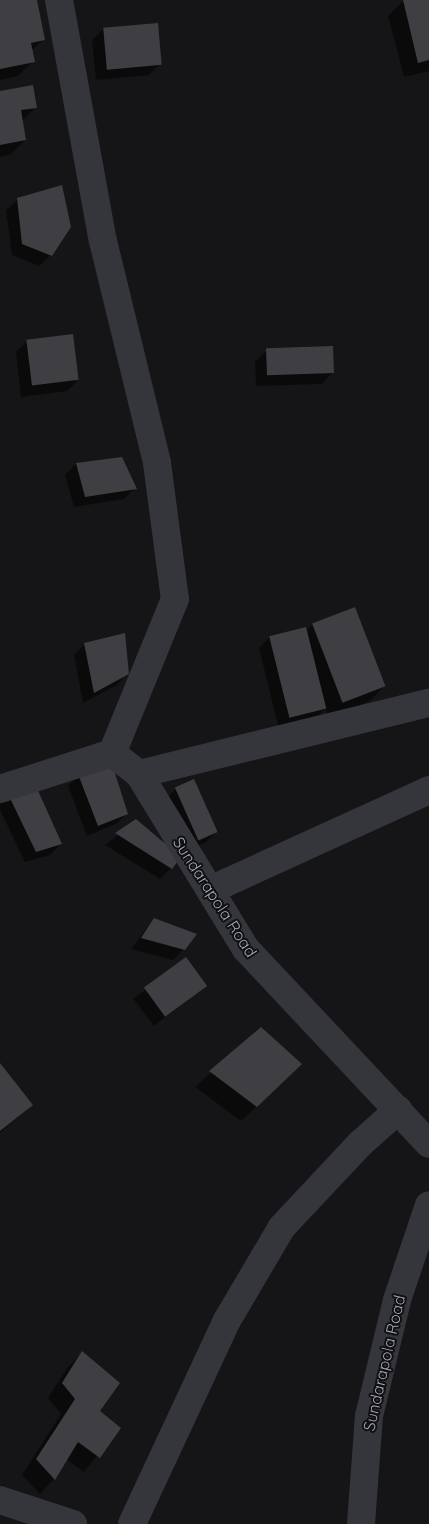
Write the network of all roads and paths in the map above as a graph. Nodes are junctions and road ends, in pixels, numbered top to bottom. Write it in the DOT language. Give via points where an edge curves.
graph roads {
  1 [pos="59,0"];
  2 [pos="429,702"];
  3 [pos="112,753"];
  4 [pos="139,774"];
  5 [pos="0,789"];
  6 [pos="429,790"];
  7 [pos="210,890"];
  8 [pos="398,1110"];
  9 [pos="429,1144"];
  10 [pos="429,1205"];
  11 [pos="0,1500"];
  12 [pos="73,1524"];
  13 [pos="132,1524"];
  14 [pos="361,1524"];
  1 -- 3 [label="street" via="103,241 157,463 175,599"];
  2 -- 4 [label="street"];
  3 -- 4 [label="street, Sundarapola Road"];
  3 -- 5 [label="street"];
  4 -- 7 [label="street, Sundarapola Road"];
  6 -- 7 [label="street"];
  7 -- 8 [label="street, Sundarapola Road" via="246,949"];
  8 -- 9 [label="street, Sundarapola Road"];
  8 -- 13 [label="street" via="361,1143 282,1228 226,1322"];
  10 -- 14 [label="street, Sundarapola Road" via="397,1300 369,1416"];
  11 -- 12 [label="street"];
}
